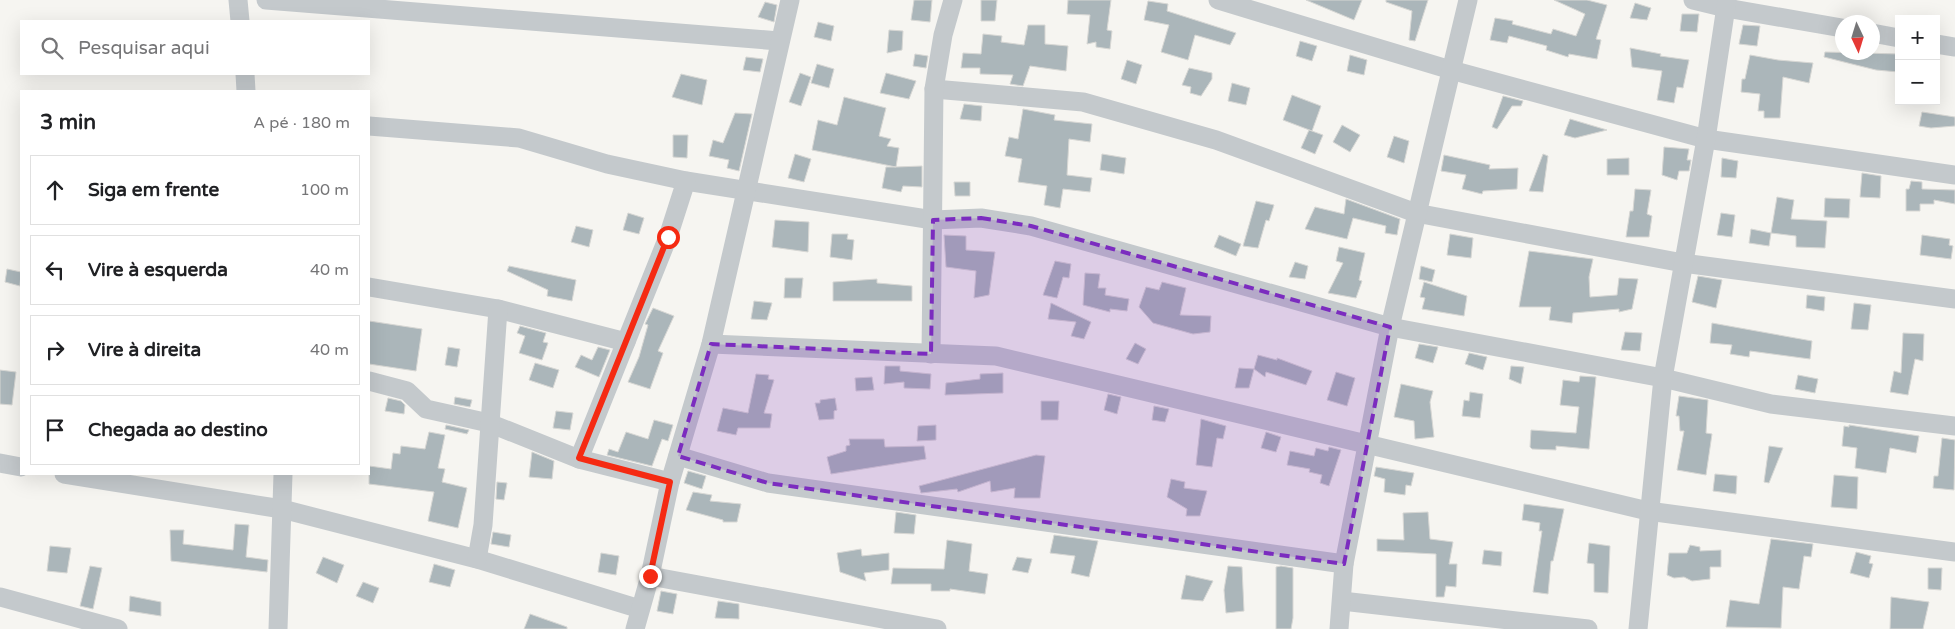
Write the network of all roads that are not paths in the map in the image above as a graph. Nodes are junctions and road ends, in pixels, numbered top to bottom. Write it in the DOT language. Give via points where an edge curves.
graph roads {
  1 [pos="238,0"];
  2 [pos="266,0"];
  3 [pos="790,0"];
  4 [pos="953,0"];
  5 [pos="1218,0"];
  6 [pos="1468,0"];
  7 [pos="1693,0"];
  8 [pos="1727,4"];
  9 [pos="240,20"];
  10 [pos="1835,27"];
  11 [pos="1880,34"];
  12 [pos="1895,37"];
  13 [pos="779,41"];
  14 [pos="1940,45"];
  15 [pos="1955,47"];
  16 [pos="1451,70"];
  17 [pos="245,75"];
  18 [pos="934,89"];
  19 [pos="246,90"];
  20 [pos="370,126"];
  21 [pos="1706,139"];
  22 [pos="1955,175"];
  23 [pos="686,182"];
  24 [pos="746,191"];
  25 [pos="1416,213"];
  26 [pos="933,220"];
  27 [pos="1684,263"];
  28 [pos="370,287"];
  29 [pos="1955,299"];
  30 [pos="498,309"];
  31 [pos="1390,327"];
  32 [pos="626,342"];
  33 [pos="710,344"];
  34 [pos="930,354"];
  35 [pos="1662,378"];
  36 [pos="370,381"];
  37 [pos="489,423"];
  38 [pos="1955,426"];
  39 [pos="1367,444"];
  40 [pos="678,456"];
  41 [pos="579,458"];
  42 [pos="0,464"];
  43 [pos="20,467"];
  44 [pos="70,475"];
  45 [pos="283,475"];
  46 [pos="670,482"];
  47 [pos="282,508"];
  48 [pos="1648,511"];
  49 [pos="1955,552"];
  50 [pos="477,559"];
  51 [pos="1344,564"];
  52 [pos="650,576"];
  53 [pos="0,597"];
  54 [pos="1342,601"];
  55 [pos="640,609"];
  56 [pos="118,629"];
  57 [pos="278,629"];
  58 [pos="635,629"];
  59 [pos="937,629"];
  60 [pos="1339,629"];
  61 [pos="1588,629"];
  62 [pos="1638,629"];
  1 -- 9 [label="street"];
  2 -- 13 [label="street"];
  3 -- 13 [label="street"];
  4 -- 18 [label="street"];
  5 -- 16 [label="street"];
  6 -- 16 [label="street"];
  7 -- 8 [label="street"];
  8 -- 10 [label="street"];
  8 -- 21 [label="street"];
  11 -- 12 [label="street"];
  13 -- 24 [label="street"];
  14 -- 15 [label="street"];
  16 -- 21 [label="street"];
  16 -- 25 [label="street"];
  17 -- 19 [label="street"];
  18 -- 25 [label="street" via="1083,102 1216,140"];
  18 -- 26 [label="street"];
  20 -- 23 [label="street" via="519,138"];
  21 -- 22 [label="street"];
  21 -- 27 [label="street"];
  23 -- 24 [label="street"];
  23 -- 32 [label="street"];
  24 -- 26 [label="street"];
  24 -- 33 [label="street"];
  25 -- 27 [label="street"];
  25 -- 31 [label="street"];
  26 -- 31 [label="street" via="981,218 1031,226"];
  26 -- 34 [label="street"];
  27 -- 29 [label="street"];
  27 -- 35 [label="street"];
  28 -- 30 [label="street"];
  30 -- 32 [label="street"];
  30 -- 37 [label="street"];
  31 -- 35 [label="street"];
  31 -- 39 [label="street"];
  32 -- 41 [label="street"];
  33 -- 34 [label="street"];
  33 -- 40 [label="street"];
  34 -- 39 [label="street" via="996,356"];
  35 -- 38 [label="street" via="1771,404"];
  35 -- 48 [label="street"];
  36 -- 37 [label="street" via="407,392 426,409"];
  37 -- 41 [label="street"];
  37 -- 50 [label="street" via="483,525"];
  39 -- 48 [label="street"];
  39 -- 51 [label="street"];
  40 -- 46 [label="street"];
  40 -- 51 [label="street" via="768,483"];
  41 -- 46 [label="street"];
  42 -- 43 [label="street"];
  44 -- 47 [label="street"];
  45 -- 47 [label="street"];
  46 -- 52 [label="street"];
  47 -- 50 [label="street"];
  47 -- 57 [label="street"];
  48 -- 49 [label="street"];
  48 -- 62 [label="street"];
  50 -- 55 [label="street"];
  51 -- 54 [label="street"];
  52 -- 55 [label="street"];
  52 -- 59 [label="street"];
  53 -- 56 [label="street"];
  54 -- 60 [label="street"];
  54 -- 61 [label="street"];
  55 -- 58 [label="street"];
}
